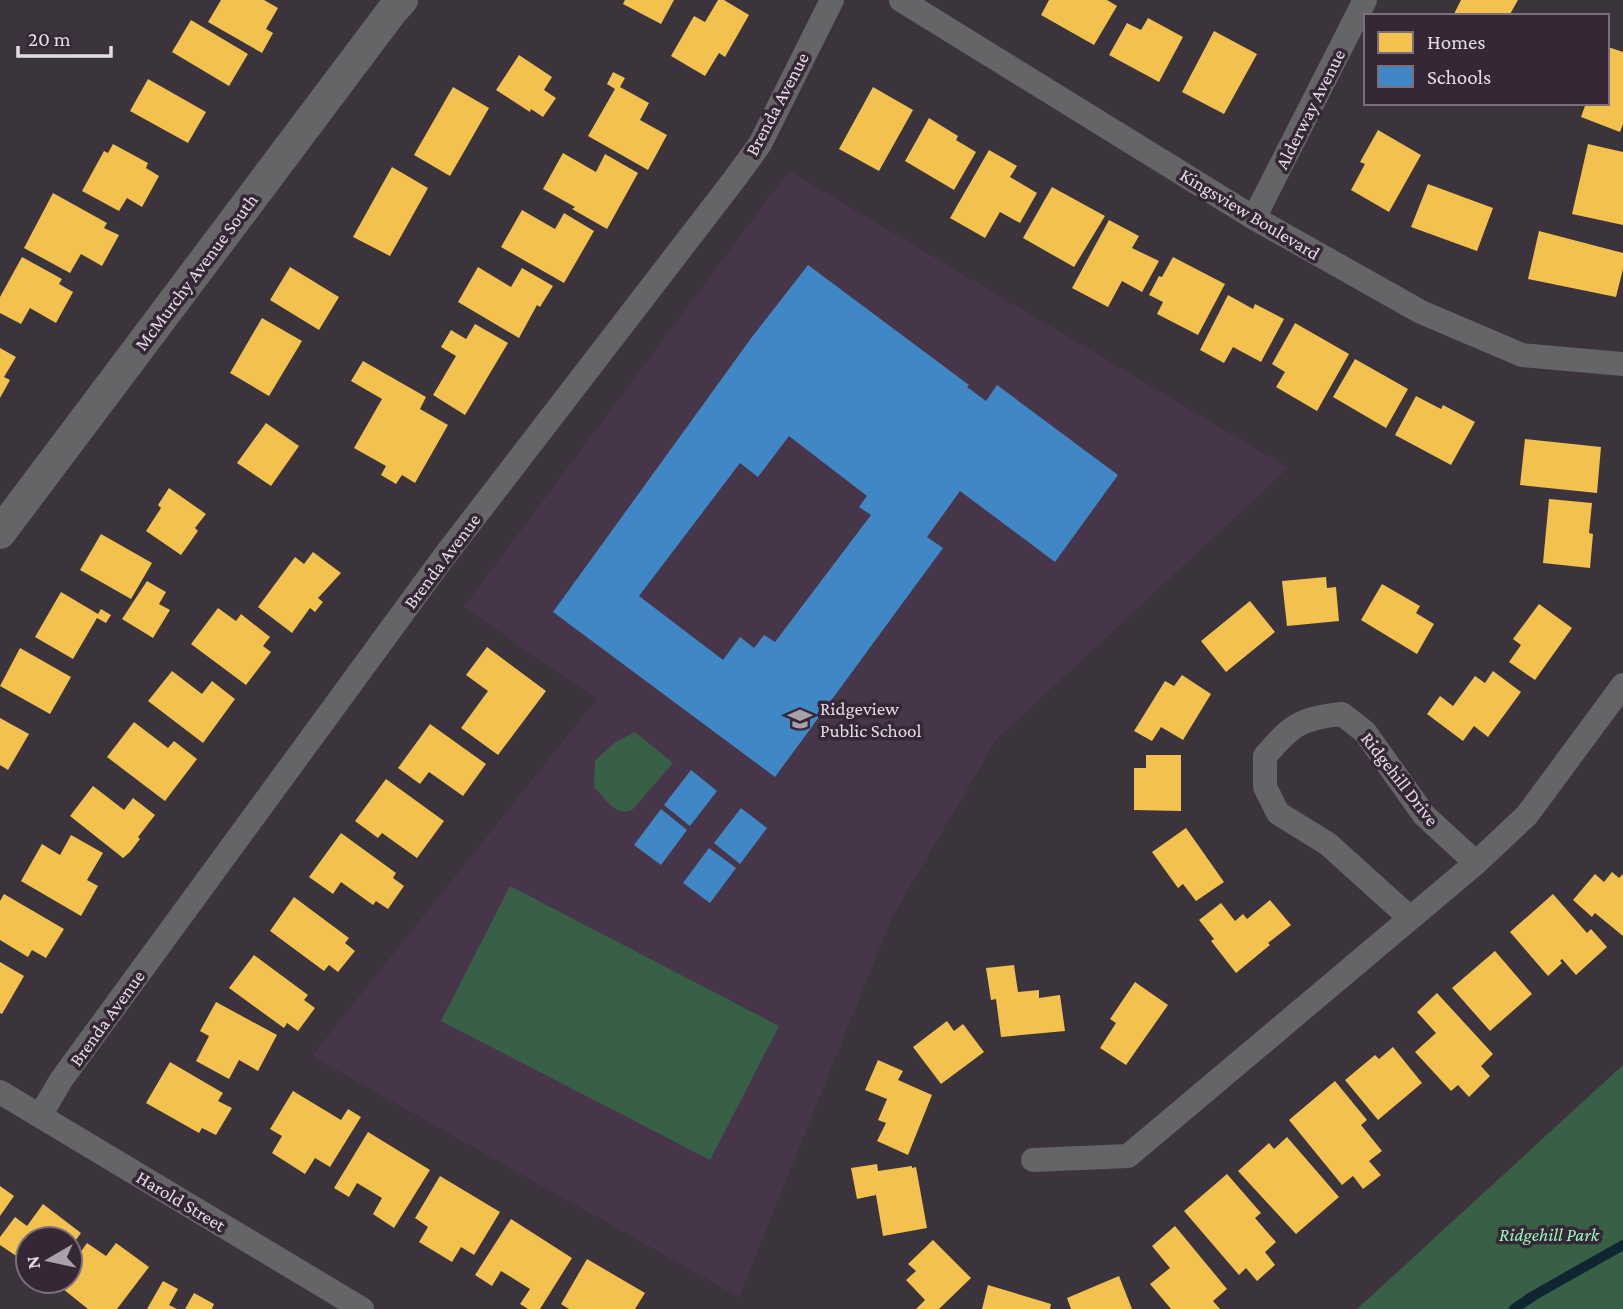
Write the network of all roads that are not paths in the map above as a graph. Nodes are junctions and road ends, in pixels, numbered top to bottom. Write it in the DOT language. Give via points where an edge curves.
graph roads {
  1 [pos="832,0"];
  2 [pos="901,0"];
  3 [pos="1365,0"];
  4 [pos="397,4"];
  5 [pos="1254,218"];
  6 [pos="1623,364"];
  7 [pos="0,533"];
  8 [pos="1623,685"];
  9 [pos="1476,863"];
  10 [pos="1410,918"];
  11 [pos="0,1093"];
  12 [pos="40,1116"];
  13 [pos="1033,1160"];
  14 [pos="362,1309"];
  1 -- 12 [label="street, Brenda Avenue" via="760,144 443,558 61,1080"];
  2 -- 5 [label="street, Kingsview Boulevard"];
  3 -- 5 [label="street, Alderway Avenue"];
  4 -- 7 [label="street, McMurchy Avenue South"];
  5 -- 6 [label="street, Kingsview Boulevard" via="1421,312 1522,355"];
  8 -- 9 [label="street" via="1528,815"];
  9 -- 10 [label="street"];
  9 -- 10 [label="street, Ridgehill Drive" via="1424,815 1365,732 1342,714 1316,717 1288,730 1265,757 1265,787 1278,813 1328,844"];
  10 -- 13 [label="street" via="1128,1156"];
  11 -- 12 [label="street, Harold Street"];
  12 -- 14 [label="street, Harold Street"];
}
